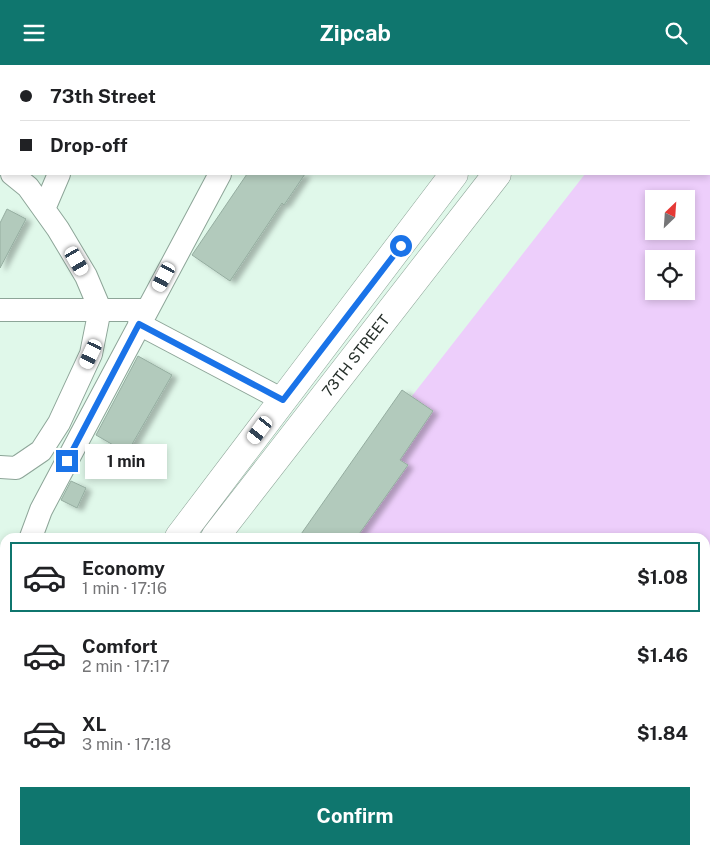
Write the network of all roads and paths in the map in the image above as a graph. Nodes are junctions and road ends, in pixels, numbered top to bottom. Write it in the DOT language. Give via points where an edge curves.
graph roads {
  1 [pos="13,175"];
  2 [pos="58,175"];
  3 [pos="219,175"];
  4 [pos="453,175"];
  5 [pos="496,175"];
  6 [pos="44,209"];
  7 [pos="100,309"];
  8 [pos="0,310"];
  9 [pos="142,317"];
  10 [pos="283,400"];
  11 [pos="0,467"];
  12 [pos="33,533"];
  13 [pos="182,533"];
  14 [pos="218,533"];
  1 -- 6 [label="street" via="28,187"];
  2 -- 6 [label="street"];
  3 -- 9 [label="street"];
  4 -- 10 [label="main road, 73TH STREET"];
  5 -- 14 [label="main road, 73TH STREET"];
  6 -- 7 [label="street" via="86,276"];
  7 -- 8 [label="street"];
  7 -- 9 [label="street"];
  7 -- 11 [label="street" via="91,354 59,423 41,451 16,468"];
  9 -- 10 [label="street"];
  9 -- 12 [label="street"];
  10 -- 13 [label="main road, 73TH STREET"];
}
